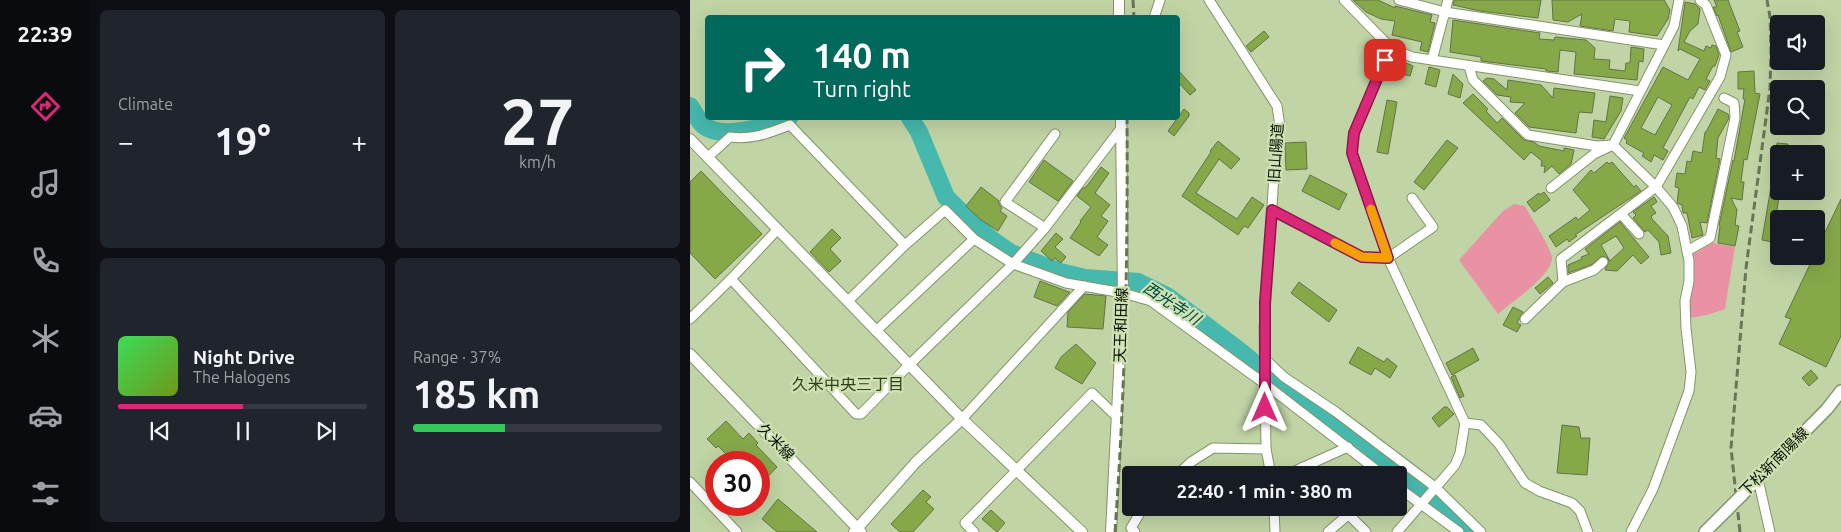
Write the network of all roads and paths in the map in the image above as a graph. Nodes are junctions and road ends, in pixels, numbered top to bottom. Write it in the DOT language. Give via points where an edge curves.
graph roads {
  1 [pos="1118,0"];
  2 [pos="1160,0"];
  3 [pos="1209,0"];
  4 [pos="1344,0"];
  5 [pos="1399,0"];
  6 [pos="1448,0"];
  7 [pos="1679,0"];
  8 [pos="1700,0"];
  9 [pos="1445,12"];
  10 [pos="1119,15"];
  11 [pos="1155,15"];
  12 [pos="1664,45"];
  13 [pos="1391,48"];
  14 [pos="1432,60"];
  15 [pos="1470,66"];
  16 [pos="1640,91"];
  17 [pos="1724,98"];
  18 [pos="1123,120"];
  19 [pos="1122,130"];
  20 [pos="1055,134"];
  21 [pos="690,139"];
  22 [pos="1613,144"];
  23 [pos="708,157"];
  24 [pos="1656,187"];
  25 [pos="1551,188"];
  26 [pos="1412,198"];
  27 [pos="1272,210"];
  28 [pos="1622,214"];
  29 [pos="1045,228"];
  30 [pos="777,230"];
  31 [pos="1639,234"];
  32 [pos="974,239"];
  33 [pos="905,245"];
  34 [pos="1688,251"];
  35 [pos="1388,258"];
  36 [pos="1603,262"];
  37 [pos="1013,264"];
  38 [pos="731,279"];
  39 [pos="1563,282"];
  40 [pos="1084,286"];
  41 [pos="1123,293"];
  42 [pos="848,301"];
  43 [pos="690,319"];
  44 [pos="1525,319"];
  45 [pos="876,331"];
  46 [pos="690,354"];
  47 [pos="1265,359"];
  48 [pos="910,364"];
  49 [pos="1265,384"];
  50 [pos="1841,391"];
  51 [pos="1117,417"];
  52 [pos="962,418"];
  53 [pos="1464,424"];
  54 [pos="1348,447"];
  55 [pos="1266,449"];
  56 [pos="1187,466"];
  57 [pos="1269,466"];
  58 [pos="1305,466"];
  59 [pos="1372,466"];
  60 [pos="1018,471"];
  61 [pos="1758,479"];
  62 [pos="690,482"];
  63 [pos="1435,488"];
  64 [pos="1407,494"];
  65 [pos="1420,505"];
  66 [pos="1139,516"];
  67 [pos="1274,516"];
  68 [pos="1342,516"];
  69 [pos="1351,516"];
  70 [pos="857,531"];
  71 [pos="1132,531"];
  72 [pos="737,532"];
  73 [pos="974,532"];
  74 [pos="1082,532"];
  75 [pos="1111,532"];
  76 [pos="1275,532"];
  77 [pos="1328,532"];
  78 [pos="1366,532"];
  79 [pos="1397,532"];
  80 [pos="1459,532"];
  81 [pos="1482,532"];
  82 [pos="1588,532"];
  83 [pos="1631,532"];
  84 [pos="1705,532"];
  85 [pos="1770,532"];
  1 -- 10 [label="street"];
  2 -- 11 [label="street"];
  3 -- 27 [label="street, 旧山陽道" via="1277,106 1280,126"];
  4 -- 13 [label="street"];
  5 -- 9 [label="street"];
  6 -- 9 [label="street"];
  7 -- 12 [label="street" via="1674,26"];
  8 -- 24 [label="street" via="1706,5 1726,55 1720,77"];
  9 -- 12 [label="street"];
  9 -- 14 [label="street"];
  12 -- 16 [label="street"];
  13 -- 14 [label="street" via="1412,57"];
  13 -- 35 [label="street" via="1354,133 1352,153"];
  14 -- 15 [label="street"];
  15 -- 16 [label="street"];
  15 -- 22 [label="street" via="1473,80 1528,135 1597,146"];
  16 -- 22 [label="street"];
  17 -- 34 [label="street" via="1734,103 1735,118 1710,238"];
  18 -- 19 [label="street, 天王和田線"];
  19 -- 29 [label="street"];
  19 -- 41 [label="street, 天王和田線"];
  20 -- 29 [label="street" via="1005,202"];
  21 -- 23 [label="street"];
  22 -- 24 [label="street"];
  22 -- 25 [label="street" via="1594,154"];
  23 -- 30 [label="street"];
  23 -- 33 [label="street" via="730,137 757,138 790,125"];
  24 -- 28 [label="street"];
  24 -- 34 [label="street" via="1673,207"];
  26 -- 35 [label="street" via="1433,227"];
  27 -- 35 [label="street" via="1362,257"];
  27 -- 47 [label="street, 旧山陽道" via="1265,302"];
  28 -- 31 [label="street"];
  28 -- 39 [label="street" via="1561,260"];
  29 -- 37 [label="street"];
  30 -- 38 [label="street"];
  30 -- 42 [label="street"];
  32 -- 33 [label="street" via="945,210"];
  32 -- 37 [label="street"];
  32 -- 45 [label="street"];
  33 -- 42 [label="street"];
  34 -- 83 [label="street" via="1686,328 1691,372 1689,391 1653,489"];
  35 -- 53 [label="street"];
  36 -- 39 [label="street" via="1594,270"];
  37 -- 40 [label="street"];
  37 -- 48 [label="street"];
  38 -- 43 [label="street"];
  38 -- 48 [label="street" via="856,414 861,414"];
  39 -- 44 [label="street"];
  40 -- 41 [label="street"];
  40 -- 52 [label="street"];
  41 -- 49 [label="street" via="1150,300"];
  41 -- 51 [label="street, 天王和田線"];
  42 -- 45 [label="street"];
  45 -- 48 [label="street"];
  46 -- 70 [label="street, 久米線"];
  47 -- 49 [label="street, 旧山陽道"];
  47 -- 63 [label="street" via="1284,377 1336,412"];
  48 -- 52 [label="street"];
  49 -- 54 [label="street"];
  49 -- 55 [label="street, 旧山陽道"];
  50 -- 61 [label="main road, 下松新南陽線"];
  51 -- 60 [label="street" via="1092,394"];
  51 -- 75 [label="street, 天王和田線"];
  52 -- 60 [label="street"];
  52 -- 70 [label="street" via="916,462"];
  53 -- 63 [label="street" via="1455,465"];
  53 -- 82 [label="street" via="1481,426 1499,444 1525,483 1572,503 1580,512"];
  54 -- 58 [label="street"];
  54 -- 59 [label="street"];
  55 -- 56 [label="street" via="1213,448"];
  55 -- 57 [label="street, 旧山陽道"];
  60 -- 73 [label="street" via="965,523"];
  60 -- 74 [label="street"];
  61 -- 84 [label="main road, 下松新南陽線, bridge"];
  61 -- 85 [label="street"];
  62 -- 72 [label="street"];
  63 -- 65 [label="street"];
  63 -- 81 [label="street"];
  64 -- 65 [label="street"];
  65 -- 79 [label="street"];
  65 -- 80 [label="street"];
  66 -- 71 [label="street"];
  67 -- 76 [label="street"];
  68 -- 77 [label="street"];
  69 -- 78 [label="street"];
}
